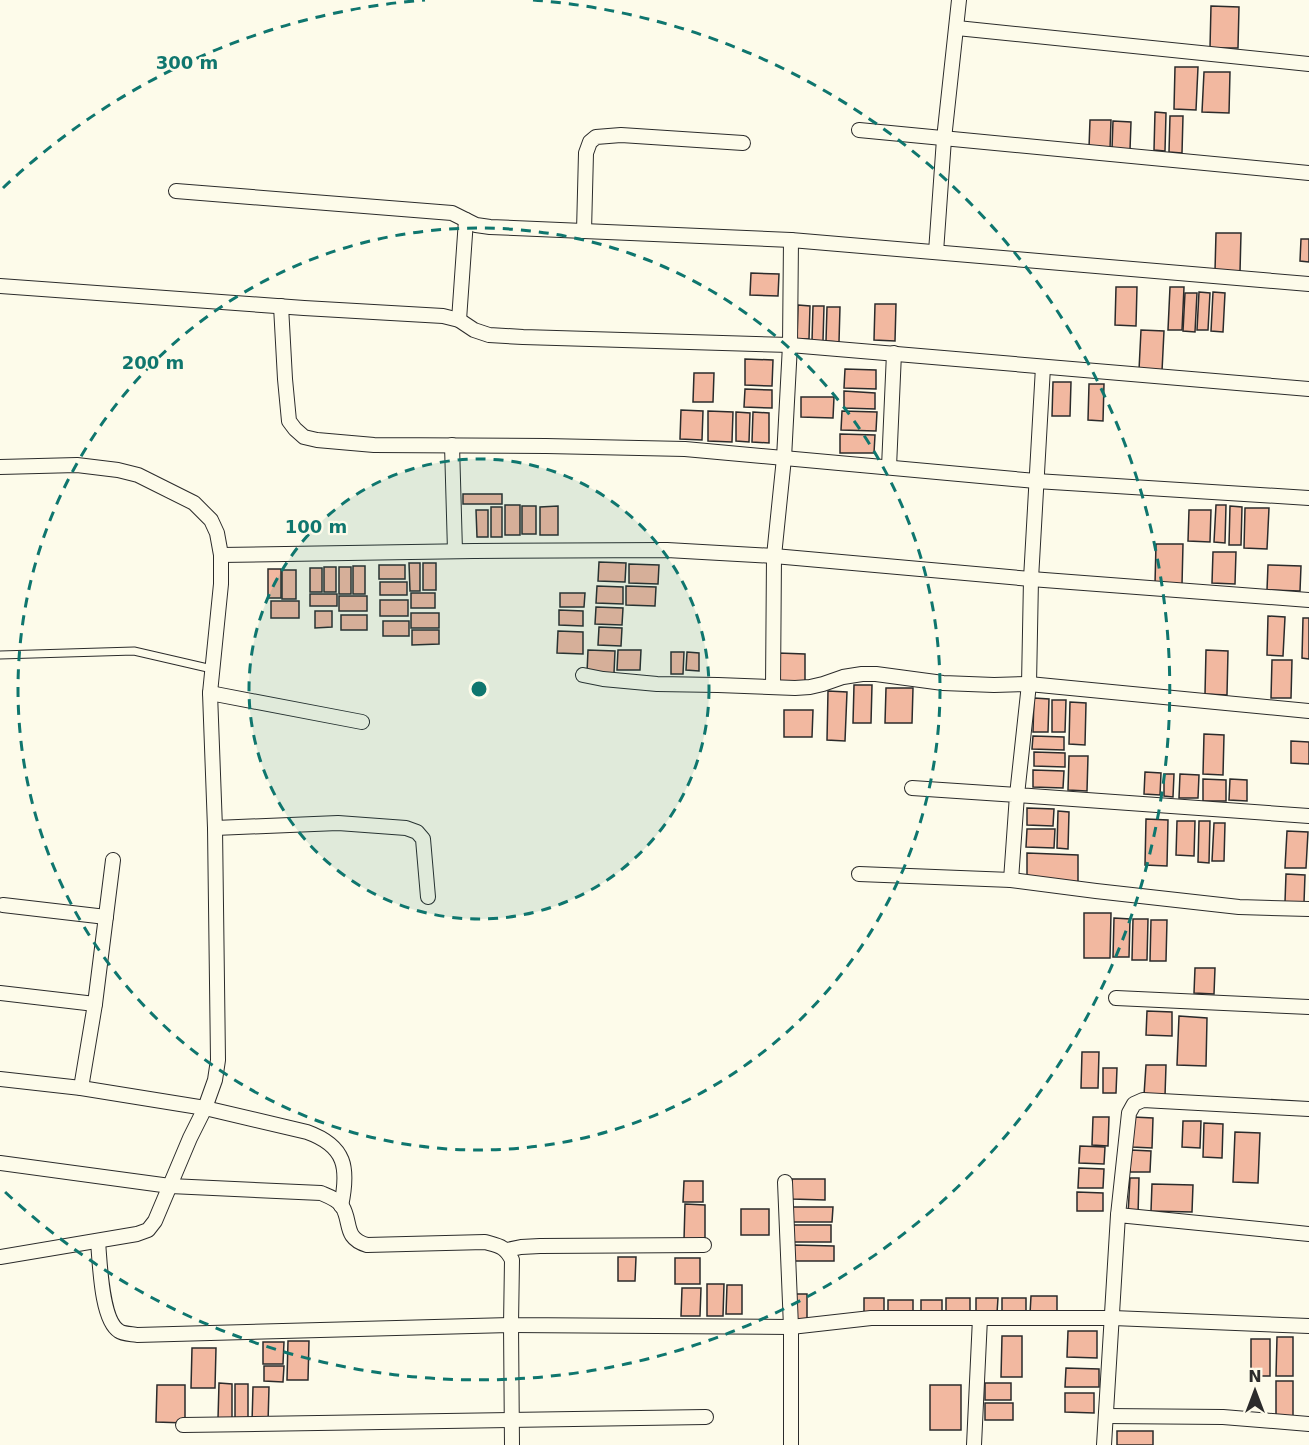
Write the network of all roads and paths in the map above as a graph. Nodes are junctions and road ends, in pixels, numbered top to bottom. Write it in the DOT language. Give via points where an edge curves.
graph roads {
  1 [pos="958,0"];
  2 [pos="957,28"];
  3 [pos="1309,64"];
  4 [pos="859,130"];
  5 [pos="944,139"];
  6 [pos="743,143"];
  7 [pos="1309,173"];
  8 [pos="176,191"];
  9 [pos="466,220"];
  10 [pos="584,231"];
  11 [pos="791,240"];
  12 [pos="936,252"];
  13 [pos="1309,284"];
  14 [pos="0,286"];
  15 [pos="281,306"];
  16 [pos="459,320"];
  17 [pos="790,345"];
  18 [pos="894,353"];
  19 [pos="1043,367"];
  20 [pos="1309,389"];
  21 [pos="452,445"];
  22 [pos="784,458"];
  23 [pos="0,467"];
  24 [pos="889,467"];
  25 [pos="1036,481"];
  26 [pos="1309,498"];
  27 [pos="455,551"];
  28 [pos="221,555"];
  29 [pos="774,556"];
  30 [pos="1031,579"];
  31 [pos="1309,600"];
  32 [pos="0,654"];
  33 [pos="212,669"];
  34 [pos="583,675"];
  35 [pos="1029,684"];
  36 [pos="773,687"];
  37 [pos="210,693"];
  38 [pos="1309,711"];
  39 [pos="362,722"];
  40 [pos="912,788"];
  41 [pos="1017,795"];
  42 [pos="1309,816"];
  43 [pos="215,828"];
  44 [pos="113,860"];
  45 [pos="859,874"];
  46 [pos="1011,880"];
  47 [pos="428,897"];
  48 [pos="3,905"];
  49 [pos="1309,909"];
  50 [pos="106,917"];
  51 [pos="0,993"];
  52 [pos="1116,998"];
  53 [pos="95,1004"];
  54 [pos="1309,1007"];
  55 [pos="0,1079"];
  56 [pos="81,1088"];
  57 [pos="205,1108"];
  58 [pos="1309,1109"];
  59 [pos="0,1163"];
  60 [pos="785,1182"];
  61 [pos="170,1186"];
  62 [pos="341,1206"];
  63 [pos="1118,1215"];
  64 [pos="1309,1234"];
  65 [pos="98,1242"];
  66 [pos="704,1245"];
  67 [pos="507,1251"];
  68 [pos="0,1257"];
  69 [pos="980,1317"];
  70 [pos="1113,1317"];
  71 [pos="511,1325"];
  72 [pos="1309,1326"];
  73 [pos="791,1327"];
  74 [pos="1106,1416"];
  75 [pos="706,1417"];
  76 [pos="512,1420"];
  77 [pos="1309,1424"];
  78 [pos="183,1425"];
  79 [pos="512,1445"];
  80 [pos="791,1445"];
  81 [pos="974,1445"];
  82 [pos="1104,1445"];
  1 -- 2 [label="street"];
  2 -- 3 [label="street"];
  2 -- 5 [label="street"];
  4 -- 5 [label="street"];
  5 -- 7 [label="street"];
  5 -- 12 [label="street"];
  6 -- 10 [label="street" via="621,135 596,137 586,153"];
  8 -- 9 [label="street" via="452,213"];
  9 -- 10 [label="street" via="490,227"];
  9 -- 16 [label="street"];
  10 -- 11 [label="street"];
  11 -- 12 [label="street"];
  11 -- 17 [label="street"];
  12 -- 13 [label="street"];
  14 -- 15 [label="street"];
  15 -- 16 [label="street"];
  15 -- 21 [label="street" via="289,421 304,437 374,445"];
  16 -- 17 [label="street" via="489,335"];
  17 -- 18 [label="street"];
  17 -- 22 [label="street"];
  18 -- 19 [label="street"];
  18 -- 24 [label="street"];
  19 -- 20 [label="street"];
  19 -- 25 [label="street"];
  21 -- 22 [label="street" via="685,449"];
  21 -- 27 [label="street"];
  22 -- 24 [label="street"];
  22 -- 29 [label="street"];
  23 -- 28 [label="street" via="76,465 138,475 194,503 211,520"];
  24 -- 25 [label="street"];
  25 -- 26 [label="street"];
  25 -- 30 [label="street"];
  27 -- 28 [label="street"];
  27 -- 29 [label="street" via="667,549"];
  28 -- 33 [label="street"];
  29 -- 30 [label="street"];
  29 -- 36 [label="street"];
  30 -- 31 [label="street"];
  30 -- 35 [label="street"];
  32 -- 33 [label="lane" via="134,651"];
  33 -- 37 [label="street"];
  34 -- 36 [label="street" via="657,684"];
  35 -- 36 [label="street" via="943,683 861,674 810,687"];
  35 -- 38 [label="street"];
  35 -- 41 [label="street"];
  37 -- 39 [label="street"];
  37 -- 43 [label="street"];
  40 -- 41 [label="street"];
  41 -- 42 [label="street"];
  41 -- 46 [label="street"];
  43 -- 47 [label="street" via="338,823 406,828 423,838"];
  43 -- 57 [label="street" via="218,1060"];
  44 -- 50 [label="street"];
  45 -- 46 [label="street"];
  46 -- 49 [label="street" via="1239,907"];
  48 -- 50 [label="street"];
  50 -- 53 [label="street"];
  51 -- 53 [label="street"];
  52 -- 54 [label="street"];
  53 -- 56 [label="street"];
  55 -- 56 [label="street"];
  56 -- 57 [label="street"];
  57 -- 61 [label="street"];
  57 -- 62 [label="street" via="307,1132 334,1146 345,1176"];
  58 -- 63 [label="street" via="1143,1100 1134,1104 1129,1113"];
  59 -- 61 [label="street"];
  60 -- 73 [label="street"];
  61 -- 62 [label="street" via="321,1193"];
  61 -- 65 [label="street" via="148,1230"];
  62 -- 67 [label="street" via="353,1238 367,1245 484,1242"];
  63 -- 64 [label="street"];
  63 -- 70 [label="street"];
  65 -- 68 [label="street"];
  65 -- 71 [label="street" via="105,1309 120,1332 137,1335"];
  66 -- 67 [label="street" via="540,1246"];
  67 -- 71 [label="street" via="512,1260"];
  69 -- 70 [label="street"];
  69 -- 73 [label="street" via="871,1318"];
  69 -- 81 [label="street"];
  70 -- 72 [label="street"];
  70 -- 74 [label="street"];
  71 -- 73 [label="street"];
  71 -- 76 [label="street"];
  73 -- 80 [label="street"];
  74 -- 77 [label="street" via="1223,1417"];
  74 -- 82 [label="street"];
  75 -- 76 [label="street"];
  76 -- 78 [label="street"];
  76 -- 79 [label="street"];
}
